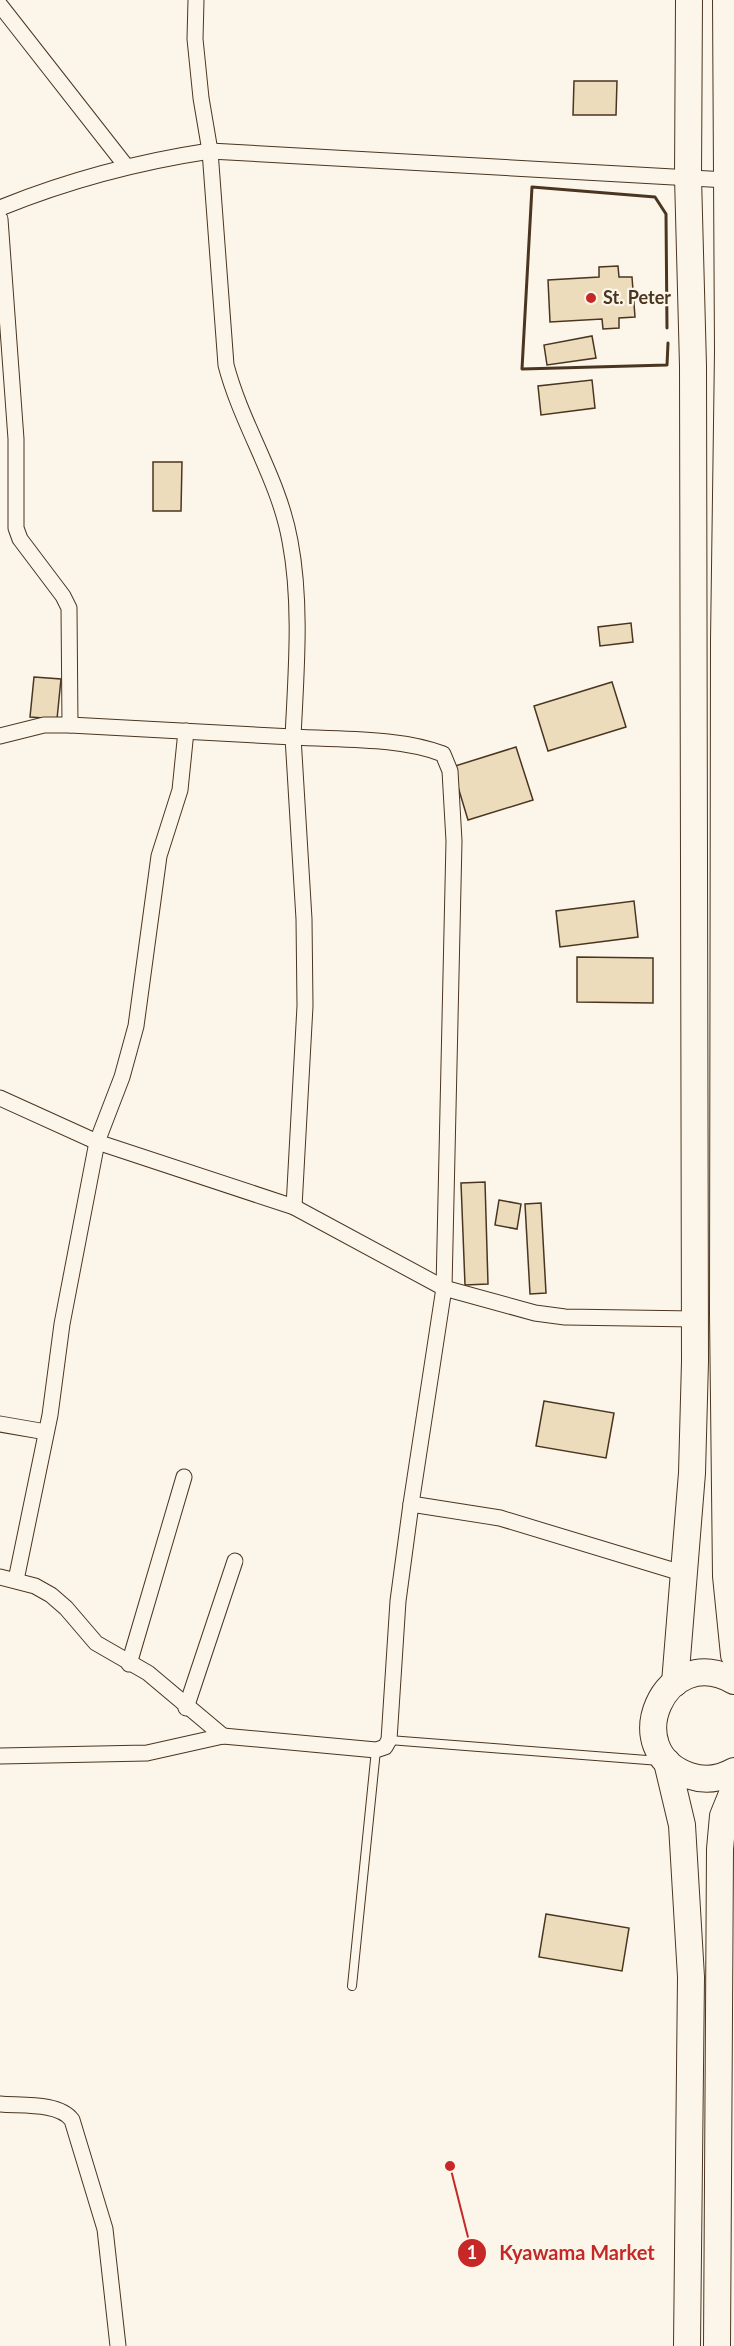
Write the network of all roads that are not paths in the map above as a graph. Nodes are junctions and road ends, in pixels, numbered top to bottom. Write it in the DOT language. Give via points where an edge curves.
graph roads {
  1 [pos="196,0"];
  2 [pos="689,0"];
  3 [pos="726,0"];
  4 [pos="0,5"];
  5 [pos="210,151"];
  6 [pos="126,165"];
  7 [pos="688,177"];
  8 [pos="727,180"];
  9 [pos="0,208"];
  10 [pos="0,219"];
  11 [pos="729,641"];
  12 [pos="70,725"];
  13 [pos="186,731"];
  14 [pos="0,736"];
  15 [pos="293,737"];
  16 [pos="729,980"];
  17 [pos="0,1098"];
  18 [pos="97,1142"];
  19 [pos="294,1207"];
  20 [pos="444,1288"];
  21 [pos="695,1319"];
  22 [pos="0,1424"];
  23 [pos="46,1432"];
  24 [pos="184,1477"];
  25 [pos="411,1504"];
  26 [pos="235,1561"];
  27 [pos="685,1574"];
  28 [pos="0,1577"];
  29 [pos="16,1580"];
  30 [pos="734,1655"];
  31 [pos="129,1664"];
  32 [pos="734,1681"];
  33 [pos="675,1683"];
  34 [pos="186,1708"];
  35 [pos="223,1736"];
  36 [pos="390,1740"];
  37 [pos="376,1750"];
  38 [pos="0,1756"];
  39 [pos="667,1762"];
  40 [pos="734,1771"];
  41 [pos="734,1789"];
  42 [pos="352,1986"];
  43 [pos="0,2104"];
  44 [pos="118,2346"];
  45 [pos="687,2346"];
  46 [pos="717,2346"];
  1 -- 5 [label="street" via="195,39"];
  2 -- 7 [label="highway"];
  3 -- 8 [label="highway"];
  4 -- 6 [label="street"];
  5 -- 6 [label="street"];
  5 -- 7 [label="street"];
  5 -- 15 [label="street" via="226,365 233,394 268,474 290,540 295,588"];
  6 -- 9 [label="street"];
  7 -- 8 [label="street"];
  7 -- 21 [label="highway" via="693,366"];
  8 -- 11 [label="highway"];
  10 -- 12 [label="street" via="16,439 16,528 69,608"];
  11 -- 16 [label="highway"];
  12 -- 13 [label="street"];
  12 -- 14 [label="street" via="44,725"];
  13 -- 15 [label="street"];
  13 -- 18 [label="street" via="180,790 159,856 136,1026"];
  15 -- 19 [label="street" via="305,1006"];
  15 -- 20 [label="street" via="410,747 443,754 447,761 454,841"];
  16 -- 30 [label="highway" via="726,1576"];
  17 -- 18 [label="street"];
  18 -- 19 [label="street"];
  18 -- 23 [label="street"];
  19 -- 20 [label="street"];
  20 -- 21 [label="street" via="535,1313 565,1317"];
  20 -- 25 [label="street"];
  21 -- 27 [label="highway" via="692,1473"];
  22 -- 23 [label="street"];
  23 -- 29 [label="street"];
  24 -- 31 [label="street"];
  25 -- 27 [label="street" via="500,1518"];
  25 -- 36 [label="street" via="398,1601"];
  26 -- 34 [label="street"];
  27 -- 33 [label="highway"];
  28 -- 29 [label="street"];
  29 -- 31 [label="street" via="51,1595 96,1643"];
  31 -- 34 [label="street" via="148,1673"];
  32 -- 33 [label="highway" via="705,1672"];
  33 -- 39 [label="highway" via="660,1699 653,1720 655,1742"];
  34 -- 35 [label="street"];
  35 -- 37 [label="street"];
  35 -- 38 [label="street" via="147,1753"];
  36 -- 37 [label="street" via="386,1747"];
  36 -- 39 [label="lane"];
  37 -- 42 [label="lane"];
  39 -- 40 [label="highway" via="695,1778 717,1778"];
  39 -- 45 [label="highway" via="681,1825 691,1977"];
  41 -- 46 [label="highway" via="723,1816 720,1849 723,1946"];
  43 -- 44 [label="street" via="57,2109 72,2120 105,2229"];
}
